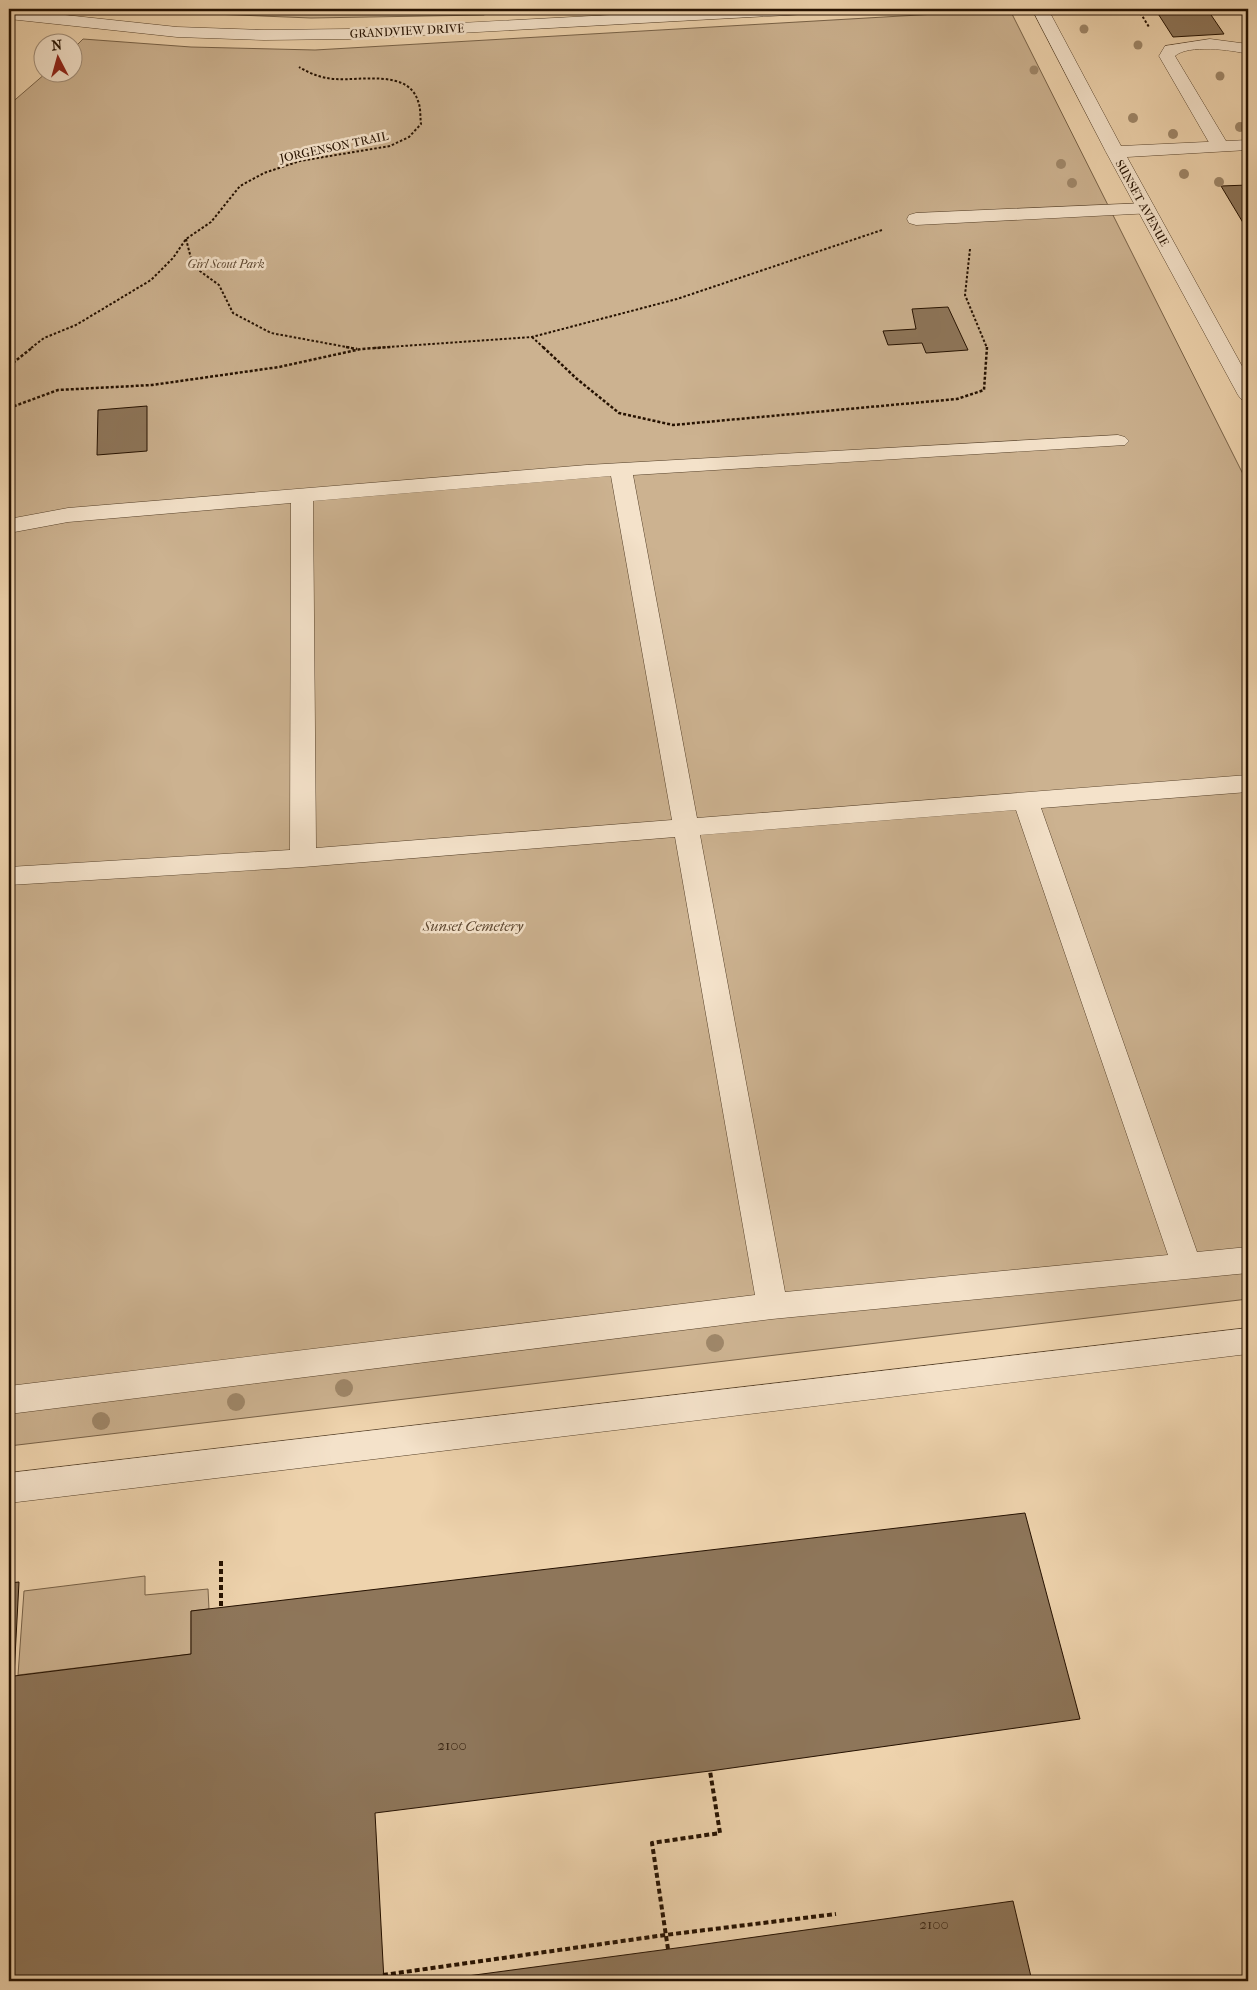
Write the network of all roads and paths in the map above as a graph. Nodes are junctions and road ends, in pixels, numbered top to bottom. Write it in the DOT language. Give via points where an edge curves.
graph roads {
  1 [pos="806,9"];
  2 [pos="1040,9"];
  3 [pos="9,14"];
  4 [pos="1248,49"];
  5 [pos="296,65"];
  6 [pos="1248,145"];
  7 [pos="1220,146"];
  8 [pos="1114,152"];
  9 [pos="1146,209"];
  10 [pos="973,216"];
  11 [pos="916,219"];
  12 [pos="186,239"];
  13 [pos="532,337"];
  14 [pos="360,350"];
  15 [pos="9,366"];
  16 [pos="1245,385"];
  17 [pos="9,408"];
  18 [pos="1118,441"];
  19 [pos="621,469"];
  20 [pos="302,495"];
  21 [pos="9,526"];
  22 [pos="1248,783"];
  23 [pos="1026,801"];
  24 [pos="686,828"];
  25 [pos="303,858"];
  26 [pos="9,876"];
  27 [pos="1248,1260"];
  28 [pos="1187,1266"];
  29 [pos="772,1306"];
  30 [pos="1248,1341"];
  31 [pos="9,1400"];
  32 [pos="9,1488"];
  33 [pos="221,1561"];
  34 [pos="221,1608"];
  35 [pos="710,1771"];
  36 [pos="836,1914"];
  37 [pos="665,1935"];
  38 [pos="668,1949"];
  39 [pos="384,1975"];
  1 -- 3 [label="street, GRANDVIEW DRIVE" via="349,34 264,35 177,32"];
  2 -- 8 [label="street, SUNSET AVENUE"];
  4 -- 7 [label="street" via="1200,45 1171,50 1166,56"];
  5 -- 12 [label="path, JORGENSON TRAIL" via="306,74 325,79 404,83 413,88 422,107 421,124 409,137 390,146 300,161 264,173 240,186 211,222"];
  6 -- 7 [label="street"];
  7 -- 8 [label="street"];
  8 -- 9 [label="street, SUNSET AVENUE"];
  9 -- 10 [label="street"];
  9 -- 16 [label="street, SUNSET AVENUE"];
  10 -- 11 [label="street"];
  10 -- 13 [label="path" via="965,295 987,346 984,390 957,399 673,425 619,413"];
  11 -- 13 [label="path" via="677,298"];
  12 -- 14 [label="path" via="193,266 212,276 224,289 233,314 271,332"];
  12 -- 15 [label="path, JORGENSON TRAIL" via="151,280 76,325 44,338"];
  13 -- 14 [label="path"];
  14 -- 17 [label="path" via="279,367 152,385 58,390"];
  18 -- 19 [label="street"];
  19 -- 20 [label="street"];
  19 -- 24 [label="street"];
  20 -- 21 [label="street" via="68,515"];
  20 -- 25 [label="street"];
  22 -- 23 [label="street"];
  23 -- 24 [label="street"];
  23 -- 28 [label="street"];
  24 -- 25 [label="street"];
  24 -- 29 [label="street"];
  25 -- 26 [label="street"];
  27 -- 28 [label="street"];
  28 -- 29 [label="street"];
  29 -- 31 [label="street"];
  30 -- 32 [label="street"];
  33 -- 34 [label="path"];
  35 -- 37 [label="path" via="720,1833 652,1843"];
  36 -- 37 [label="path"];
  37 -- 38 [label="path"];
  37 -- 39 [label="path"];
}
